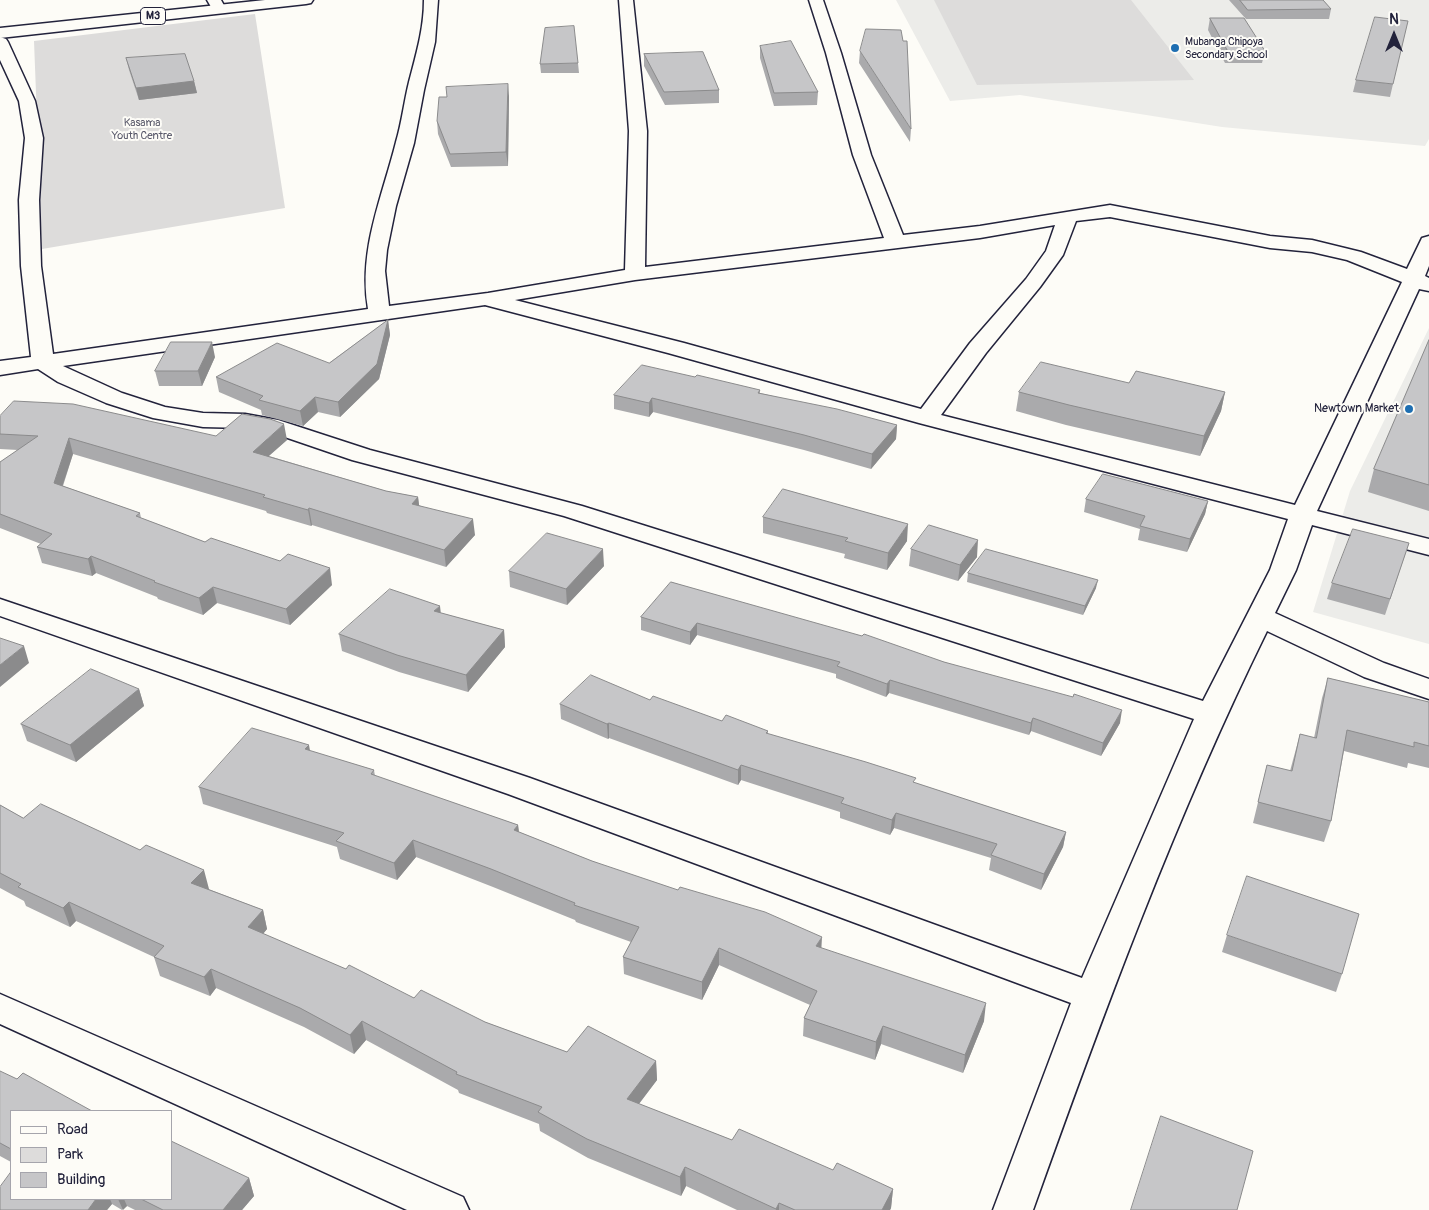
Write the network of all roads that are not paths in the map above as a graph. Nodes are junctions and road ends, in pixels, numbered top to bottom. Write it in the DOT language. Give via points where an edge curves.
graph roads {
  1 [pos="306,0"];
  2 [pos="431,0"];
  3 [pos="626,0"];
  4 [pos="816,0"];
  5 [pos="217,5"];
  6 [pos="0,33"];
  7 [pos="0,42"];
  8 [pos="1067,218"];
  9 [pos="896,242"];
  10 [pos="1429,242"];
  11 [pos="636,274"];
  12 [pos="1421,282"];
  13 [pos="485,299"];
  14 [pos="380,314"];
  15 [pos="43,363"];
  16 [pos="0,368"];
  17 [pos="927,418"];
  18 [pos="1303,514"];
  19 [pos="1429,547"];
  20 [pos="0,607"];
  21 [pos="1260,617"];
  22 [pos="1429,689"];
  23 [pos="1211,714"];
  24 [pos="1092,996"];
  25 [pos="0,1008"];
  26 [pos="449,1210"];
  27 [pos="1013,1210"];
  1 -- 5 [label="street, M3"];
  2 -- 14 [label="street" via="429,37 375,266 375,296"];
  3 -- 11 [label="street" via="638,131"];
  4 -- 9 [label="street" via="842,76 861,151"];
  5 -- 6 [label="street, M3"];
  7 -- 15 [label="street" via="27,101 34,138 29,200 31,266"];
  8 -- 9 [label="street"];
  8 -- 12 [label="street" via="1095,212 1126,213 1270,242 1312,246 1354,256"];
  8 -- 17 [label="street" via="1056,251"];
  9 -- 11 [label="street"];
  10 -- 12 [label="street"];
  11 -- 13 [label="street"];
  12 -- 18 [label="street"];
  13 -- 14 [label="street"];
  13 -- 17 [label="street"];
  14 -- 15 [label="street"];
  15 -- 16 [label="street"];
  15 -- 23 [label="street" via="114,398 161,413 278,427 361,455 573,511"];
  17 -- 18 [label="street"];
  18 -- 19 [label="street"];
  18 -- 21 [label="street"];
  20 -- 24 [label="street" via="519,786"];
  21 -- 22 [label="street" via="1374,670"];
  21 -- 23 [label="street"];
  23 -- 24 [label="street"];
  24 -- 27 [label="street"];
  25 -- 26 [label="street"];
}
